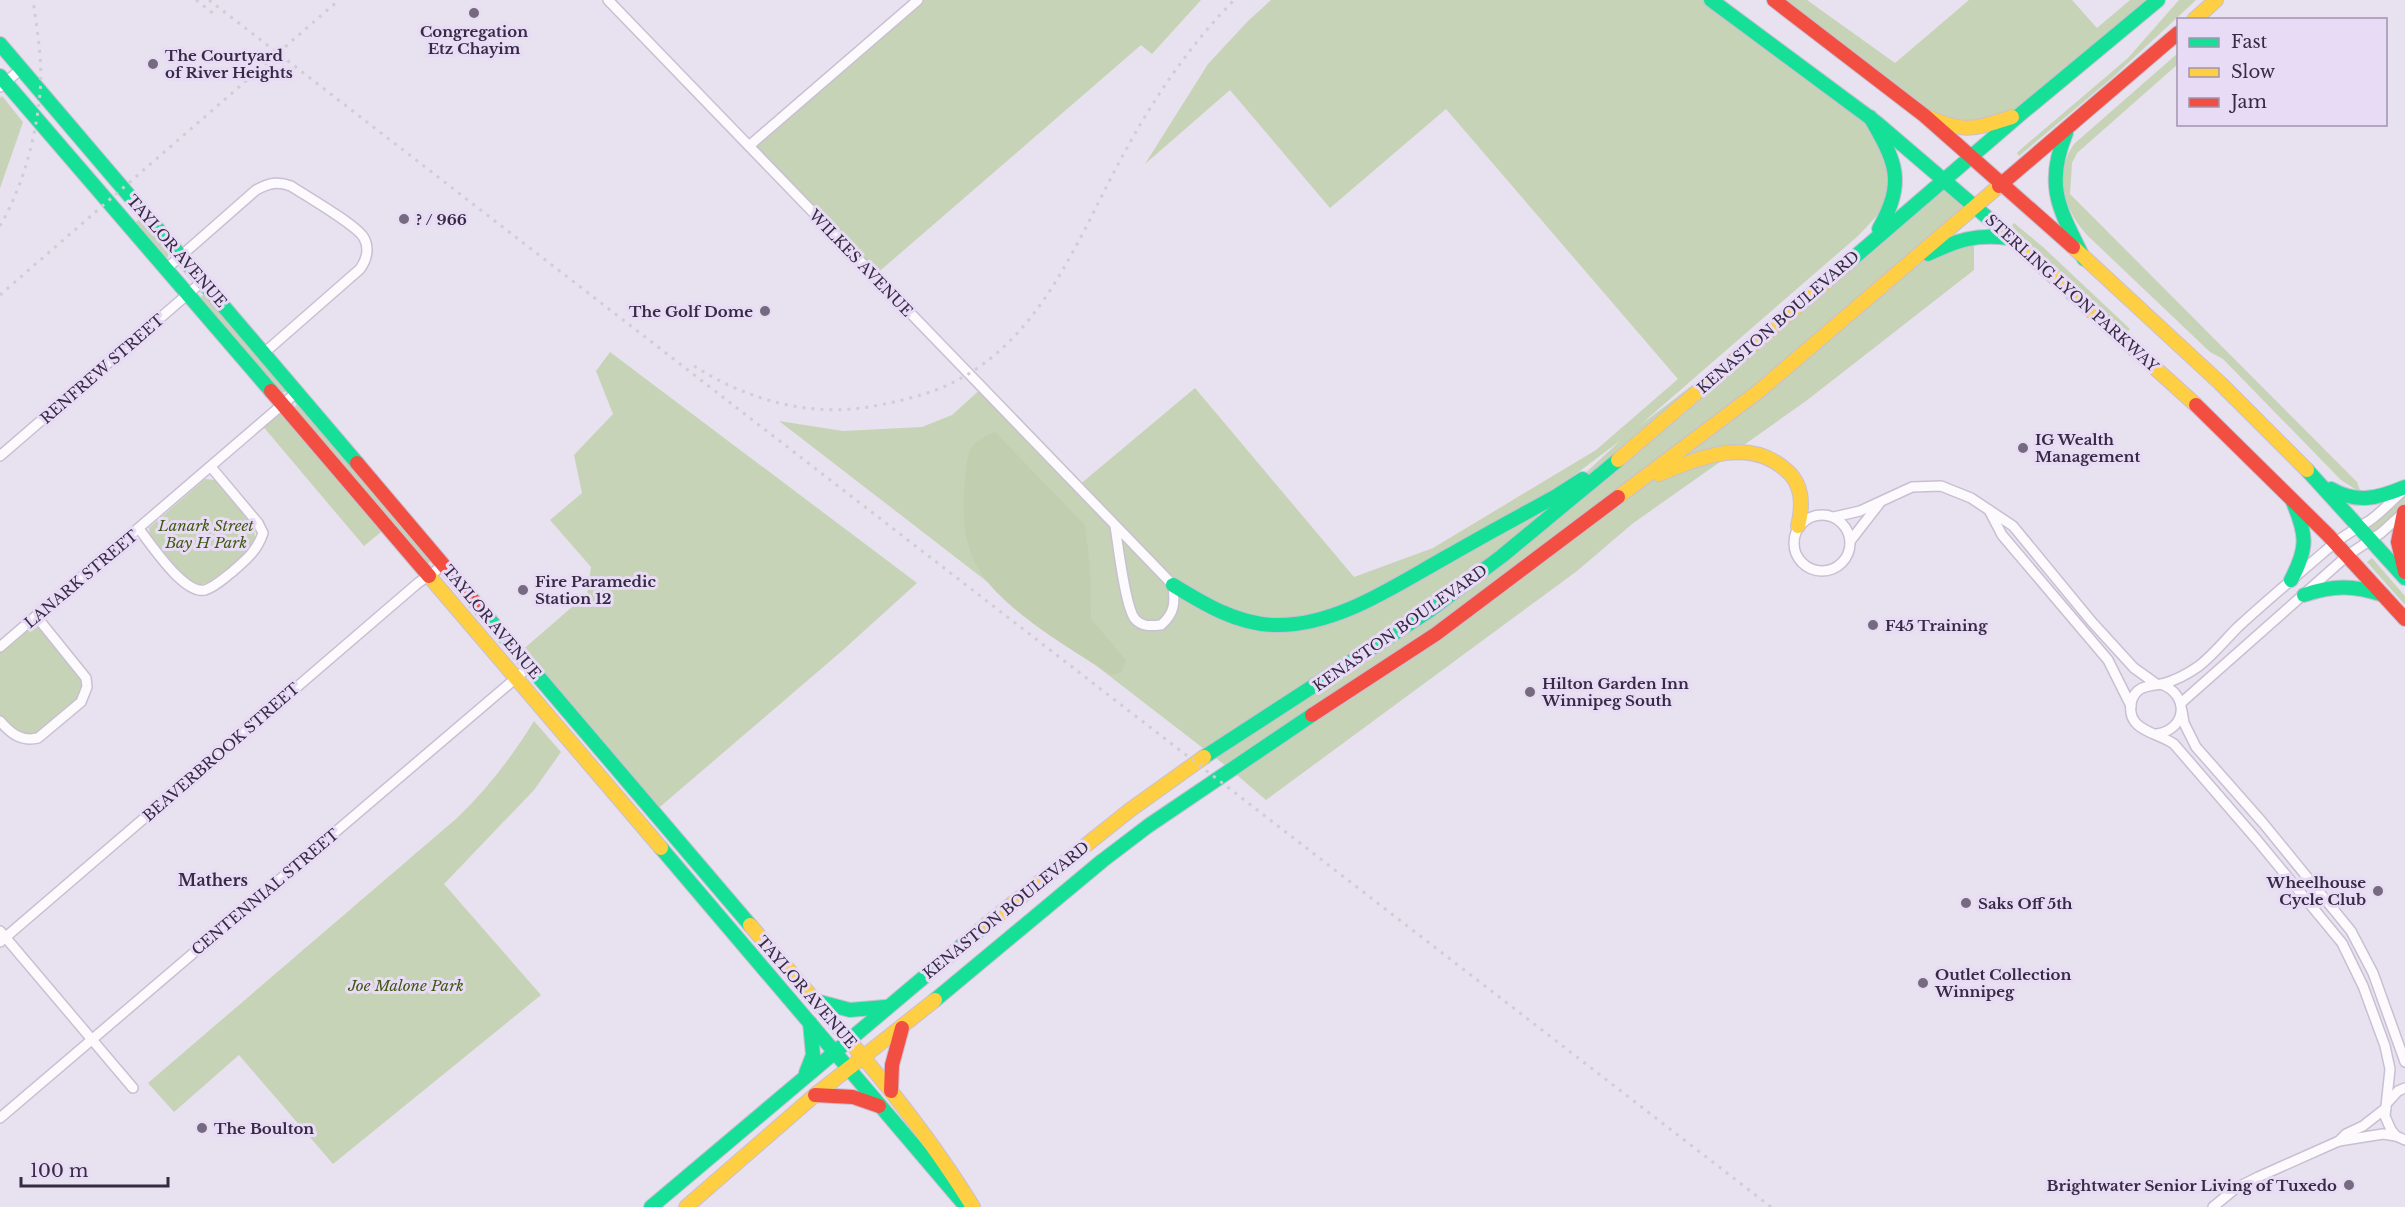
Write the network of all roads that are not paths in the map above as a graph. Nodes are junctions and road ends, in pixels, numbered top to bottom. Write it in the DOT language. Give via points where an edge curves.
graph roads {
  1 [pos="608,0"];
  2 [pos="918,0"];
  3 [pos="1711,0"];
  4 [pos="1774,0"];
  5 [pos="2158,0"];
  6 [pos="2216,0"];
  7 [pos="2196,18"];
  8 [pos="2177,34"];
  9 [pos="0,44"];
  10 [pos="21,69"];
  11 [pos="2,82"];
  12 [pos="2023,112"];
  13 [pos="1925,116"];
  14 [pos="1870,117"];
  15 [pos="2068,128"];
  16 [pos="749,146"];
  17 [pos="1971,157"];
  18 [pos="1945,179"];
  19 [pos="2002,184"];
  20 [pos="1977,207"];
  21 [pos="2008,238"];
  22 [pos="1871,242"];
  23 [pos="181,256"];
  24 [pos="2084,259"];
  25 [pos="1909,264"];
  26 [pos="166,269"];
  27 [pos="203,281"];
  28 [pos="188,295"];
  29 [pos="264,353"];
  30 [pos="297,392"];
  31 [pos="283,405"];
  32 [pos="1638,443"];
  33 [pos="0,456"];
  34 [pos="211,467"];
  35 [pos="2315,478"];
  36 [pos="1645,479"];
  37 [pos="2405,488"];
  38 [pos="2288,492"];
  39 [pos="1881,502"];
  40 [pos="1988,508"];
  41 [pos="2404,511"];
  42 [pos="1834,517"];
  43 [pos="1115,525"];
  44 [pos="2359,525"];
  45 [pos="1798,526"];
  46 [pos="139,529"];
  47 [pos="2371,539"];
  48 [pos="1851,540"];
  49 [pos="2336,541"];
  50 [pos="2348,555"];
  51 [pos="444,565"];
  52 [pos="2405,572"];
  53 [pos="428,576"];
  54 [pos="2405,578"];
  55 [pos="2291,580"];
  56 [pos="1173,585"];
  57 [pos="2304,595"];
  58 [pos="2385,596"];
  59 [pos="36,616"];
  60 [pos="2405,619"];
  61 [pos="0,647"];
  62 [pos="530,666"];
  63 [pos="515,678"];
  64 [pos="2158,683"];
  65 [pos="2131,706"];
  66 [pos="2181,707"];
  67 [pos="0,721"];
  68 [pos="2157,734"];
  69 [pos="2,937"];
  70 [pos="816,1001"];
  71 [pos="888,1007"];
  72 [pos="810,1023"];
  73 [pos="902,1028"];
  74 [pos="92,1040"];
  75 [pos="849,1040"];
  76 [pos="835,1052"];
  77 [pos="864,1057"];
  78 [pos="2405,1062"];
  79 [pos="849,1069"];
  80 [pos="803,1078"];
  81 [pos="133,1088"];
  82 [pos="2405,1088"];
  83 [pos="891,1091"];
  84 [pos="815,1095"];
  85 [pos="2387,1105"];
  86 [pos="879,1106"];
  87 [pos="0,1118"];
  88 [pos="2400,1138"];
  89 [pos="2339,1141"];
  90 [pos="651,1207"];
  91 [pos="686,1207"];
  92 [pos="966,1207"];
  93 [pos="973,1207"];
  94 [pos="2214,1207"];
  1 -- 16 [label="street, WILKES AVENUE"];
  2 -- 16 [label="street"];
  3 -- 14 [label="main road, STERLING LYON PARKWAY"];
  4 -- 13 [label="main road"];
  5 -- 12 [label="main road, KENASTON BOULEVARD"];
  6 -- 7 [label="main road"];
  8 -- 15 [label="main road, KENASTON BOULEVARD"];
  9 -- 10 [label="main road, TAYLOR AVENUE"];
  10 -- 11 [label="street"];
  10 -- 23 [label="main road, TAYLOR AVENUE"];
  11 -- 26 [label="main road, TAYLOR AVENUE"];
  12 -- 13 [label="main road" via="1978,128 1953,128"];
  12 -- 17 [label="main road, KENASTON BOULEVARD"];
  13 -- 17 [label="main road"];
  14 -- 18 [label="main road, STERLING LYON PARKWAY"];
  14 -- 22 [label="main road" via="1892,157 1898,183 1887,216"];
  15 -- 19 [label="main road, KENASTON BOULEVARD"];
  15 -- 24 [label="main road" via="2055,158 2054,193"];
  16 -- 43 [label="street, WILKES AVENUE"];
  17 -- 18 [label="main road, KENASTON BOULEVARD"];
  17 -- 19 [label="main road"];
  18 -- 20 [label="main road, STERLING LYON PARKWAY"];
  18 -- 22 [label="main road, KENASTON BOULEVARD"];
  19 -- 20 [label="main road, KENASTON BOULEVARD"];
  19 -- 24 [label="main road"];
  20 -- 21 [label="main road, STERLING LYON PARKWAY"];
  20 -- 25 [label="main road, KENASTON BOULEVARD"];
  21 -- 25 [label="main road" via="1965,237"];
  21 -- 38 [label="main road, STERLING LYON PARKWAY" via="2195,403"];
  22 -- 32 [label="main road, KENASTON BOULEVARD"];
  23 -- 26 [label="street"];
  23 -- 27 [label="main road, TAYLOR AVENUE"];
  23 -- 29 [label="street" via="269,183 291,186 364,238 366,261 360,269"];
  24 -- 35 [label="main road" via="2220,383"];
  25 -- 36 [label="main road, KENASTON BOULEVARD" via="1760,391"];
  26 -- 28 [label="main road, TAYLOR AVENUE"];
  27 -- 28 [label="street, RENFREW STREET"];
  27 -- 29 [label="main road, TAYLOR AVENUE"];
  28 -- 31 [label="main road, TAYLOR AVENUE"];
  28 -- 33 [label="street, RENFREW STREET"];
  29 -- 30 [label="main road, TAYLOR AVENUE"];
  30 -- 31 [label="street, LANARK STREET"];
  30 -- 51 [label="main road, TAYLOR AVENUE"];
  31 -- 34 [label="street, LANARK STREET"];
  31 -- 53 [label="main road, TAYLOR AVENUE"];
  32 -- 56 [label="main road" via="1558,495 1376,595 1303,623 1251,623 1210,608"];
  32 -- 71 [label="main road, KENASTON BOULEVARD" via="1429,611 1210,753 1130,810"];
  34 -- 46 [label="street, LANARK STREET"];
  34 -- 46 [label="street" via="258,523 262,533 252,555 216,585 194,590 183,583"];
  35 -- 37 [label="main road" via="2340,495 2360,501"];
  35 -- 44 [label="main road"];
  36 -- 45 [label="main road" via="1732,451 1763,453 1782,463 1795,478 1803,512"];
  36 -- 73 [label="main road, KENASTON BOULEVARD" via="1436,634 1148,826"];
  37 -- 44 [label="street"];
  38 -- 49 [label="main road, STERLING LYON PARKWAY"];
  38 -- 55 [label="main road" via="2306,540 2304,557"];
  39 -- 40 [label="street" via="1912,487 1941,486"];
  39 -- 42 [label="street"];
  39 -- 48 [label="street"];
  40 -- 64 [label="street" via="2013,526 2134,668"];
  40 -- 65 [label="street" via="2002,535 2108,660"];
  41 -- 47 [label="street"];
  41 -- 52 [label="main road" via="2397,539"];
  42 -- 45 [label="street" via="1816,515"];
  42 -- 48 [label="street" via="1842,522"];
  43 -- 56 [label="street, WILKES AVENUE"];
  43 -- 56 [label="street" via="1130,612 1135,620 1148,626 1167,620 1174,607"];
  44 -- 47 [label="main road"];
  44 -- 49 [label="street"];
  45 -- 48 [label="street" via="1795,551 1806,566 1815,570 1833,569 1841,563"];
  46 -- 59 [label="street, LANARK STREET"];
  47 -- 50 [label="street"];
  47 -- 54 [label="main road"];
  49 -- 50 [label="main road, STERLING LYON PARKWAY"];
  49 -- 55 [label="street"];
  50 -- 57 [label="street"];
  50 -- 58 [label="main road, STERLING LYON PARKWAY"];
  51 -- 53 [label="street, BEAVERBROOK STREET"];
  51 -- 62 [label="main road, TAYLOR AVENUE"];
  53 -- 63 [label="main road, TAYLOR AVENUE"];
  53 -- 69 [label="street, BEAVERBROOK STREET"];
  55 -- 64 [label="street" via="2200,665"];
  57 -- 58 [label="main road" via="2348,584"];
  57 -- 66 [label="street"];
  58 -- 60 [label="main road, STERLING LYON PARKWAY"];
  59 -- 61 [label="street, LANARK STREET"];
  59 -- 67 [label="street" via="86,678 86,694 38,738 20,738"];
  62 -- 63 [label="street, CENTENNIAL STREET"];
  62 -- 70 [label="main road, TAYLOR AVENUE"];
  63 -- 72 [label="main road, TAYLOR AVENUE"];
  63 -- 74 [label="street, CENTENNIAL STREET"];
  64 -- 65 [label="street" via="2141,688"];
  64 -- 66 [label="street" via="2174,690"];
  65 -- 68 [label="street" via="2141,729"];
  66 -- 68 [label="street" via="2176,724"];
  66 -- 78 [label="street" via="2196,747 2351,931 2373,973"];
  68 -- 85 [label="street" via="2174,744 2342,943 2385,1046 2390,1069"];
  69 -- 74 [label="street"];
  70 -- 71 [label="main road" via="851,1011"];
  70 -- 75 [label="main road, TAYLOR AVENUE"];
  71 -- 75 [label="main road, KENASTON BOULEVARD"];
  72 -- 76 [label="main road, TAYLOR AVENUE"];
  72 -- 80 [label="main road" via="813,1055"];
  73 -- 77 [label="main road, KENASTON BOULEVARD"];
  73 -- 83 [label="main road" via="892,1065"];
  74 -- 81 [label="street"];
  74 -- 87 [label="street, CENTENNIAL STREET"];
  75 -- 76 [label="main road, KENASTON BOULEVARD"];
  75 -- 77 [label="main road, TAYLOR AVENUE"];
  76 -- 79 [label="main road, TAYLOR AVENUE"];
  76 -- 80 [label="main road, KENASTON BOULEVARD"];
  77 -- 79 [label="main road, KENASTON BOULEVARD"];
  77 -- 83 [label="main road, TAYLOR AVENUE"];
  79 -- 84 [label="main road, KENASTON BOULEVARD"];
  79 -- 86 [label="main road, TAYLOR AVENUE"];
  80 -- 90 [label="main road, KENASTON BOULEVARD"];
  82 -- 85 [label="street"];
  83 -- 93 [label="main road, TAYLOR AVENUE" via="927,1134"];
  84 -- 86 [label="main road" via="853,1097"];
  84 -- 91 [label="main road, KENASTON BOULEVARD"];
  85 -- 88 [label="street" via="2387,1124"];
  85 -- 89 [label="street"];
  86 -- 92 [label="main road, TAYLOR AVENUE"];
  88 -- 89 [label="street" via="2383,1134"];
  89 -- 94 [label="street" via="2243,1185"];
}
